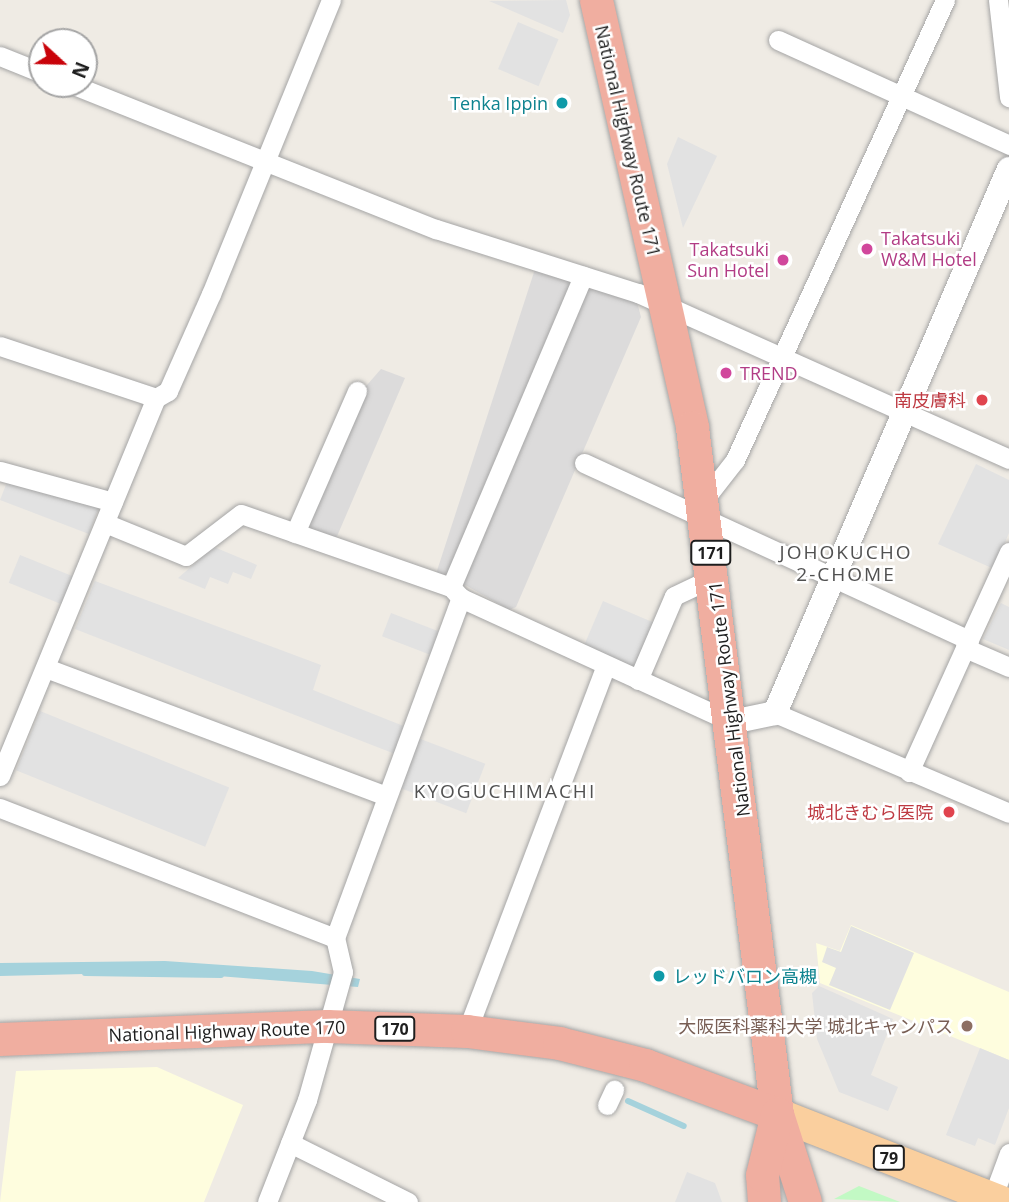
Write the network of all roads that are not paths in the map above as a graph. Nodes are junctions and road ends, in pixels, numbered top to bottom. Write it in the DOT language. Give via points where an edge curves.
graph roads {
  1 [pos="331,0"];
  2 [pos="596,0"];
  3 [pos="945,0"];
  4 [pos="998,0"];
  5 [pos="778,40"];
  6 [pos="0,56"];
  7 [pos="28,67"];
  8 [pos="98,95"];
  9 [pos="1009,97"];
  10 [pos="901,98"];
  11 [pos="1009,145"];
  12 [pos="264,161"];
  13 [pos="1009,169"];
  14 [pos="583,276"];
  15 [pos="665,306"];
  16 [pos="0,346"];
  17 [pos="782,358"];
  18 [pos="357,391"];
  19 [pos="156,398"];
  20 [pos="904,414"];
  21 [pos="1009,459"];
  22 [pos="584,463"];
  23 [pos="0,471"];
  24 [pos="113,502"];
  25 [pos="705,509"];
  26 [pos="105,523"];
  27 [pos="296,533"];
  28 [pos="1009,552"];
  29 [pos="831,575"];
  30 [pos="715,577"];
  31 [pos="456,592"];
  32 [pos="967,644"];
  33 [pos="1009,667"];
  34 [pos="46,668"];
  35 [pos="605,668"];
  36 [pos="638,680"];
  37 [pos="775,713"];
  38 [pos="732,722"];
  39 [pos="909,772"];
  40 [pos="0,776"];
  41 [pos="387,796"];
  42 [pos="0,808"];
  43 [pos="1009,813"];
  44 [pos="335,939"];
  45 [pos="327,1026"];
  46 [pos="467,1031"];
  47 [pos="0,1039"];
  48 [pos="777,1114"];
  49 [pos="290,1143"];
  50 [pos="1009,1153"];
  51 [pos="996,1200"];
  52 [pos="267,1202"];
  53 [pos="408,1202"];
  54 [pos="764,1202"];
  55 [pos="805,1202"];
  1 -- 12 [label="street"];
  2 -- 15 [label="highway, National Highway Route 171 / 171"];
  3 -- 10 [label="street"];
  4 -- 9 [label="street"];
  5 -- 10 [label="street"];
  6 -- 7 [label="street"];
  8 -- 12 [label="street"];
  10 -- 11 [label="street"];
  10 -- 17 [label="street"];
  12 -- 14 [label="street" via="436,229"];
  12 -- 19 [label="street" via="168,391"];
  13 -- 20 [label="street"];
  14 -- 15 [label="street"];
  14 -- 31 [label="street"];
  15 -- 17 [label="street"];
  15 -- 25 [label="highway, National Highway Route 171 / 171"];
  16 -- 19 [label="street"];
  17 -- 20 [label="street"];
  17 -- 25 [label="street" via="734,460"];
  18 -- 27 [label="street"];
  19 -- 24 [label="street"];
  20 -- 21 [label="street"];
  20 -- 29 [label="street"];
  22 -- 25 [label="street"];
  23 -- 24 [label="street"];
  24 -- 26 [label="street"];
  25 -- 29 [label="street"];
  25 -- 30 [label="highway, National Highway Route 171 / 171"];
  26 -- 27 [label="street" via="186,556 241,514"];
  26 -- 34 [label="street"];
  27 -- 31 [label="street"];
  28 -- 32 [label="street"];
  29 -- 32 [label="street"];
  29 -- 37 [label="street"];
  30 -- 36 [label="street" via="674,596"];
  30 -- 38 [label="highway, National Highway Route 171 / 171"];
  31 -- 35 [label="street"];
  31 -- 41 [label="street"];
  32 -- 33 [label="street"];
  32 -- 39 [label="street"];
  34 -- 40 [label="street"];
  34 -- 41 [label="street"];
  35 -- 36 [label="street"];
  35 -- 46 [label="street"];
  36 -- 38 [label="street"];
  37 -- 38 [label="street"];
  37 -- 39 [label="street"];
  38 -- 48 [label="highway, National Highway Route 171 / 171"];
  39 -- 43 [label="street"];
  41 -- 44 [label="street"];
  42 -- 44 [label="street"];
  44 -- 45 [label="street" via="341,979"];
  45 -- 46 [label="highway, National Highway Route 170 / 170"];
  45 -- 47 [label="highway, National Highway Route 170 / 170"];
  45 -- 49 [label="street"];
  46 -- 48 [label="highway, National Highway Route 170 / 170" via="559,1043 645,1065"];
  48 -- 51 [label="main road, 79"];
  48 -- 54 [label="highway, National Highway Route 171 / 171" via="762,1175"];
  48 -- 55 [label="highway, National Highway Route 171 / 171"];
  49 -- 52 [label="street"];
  49 -- 53 [label="street"];
  50 -- 51 [label="street"];
}
